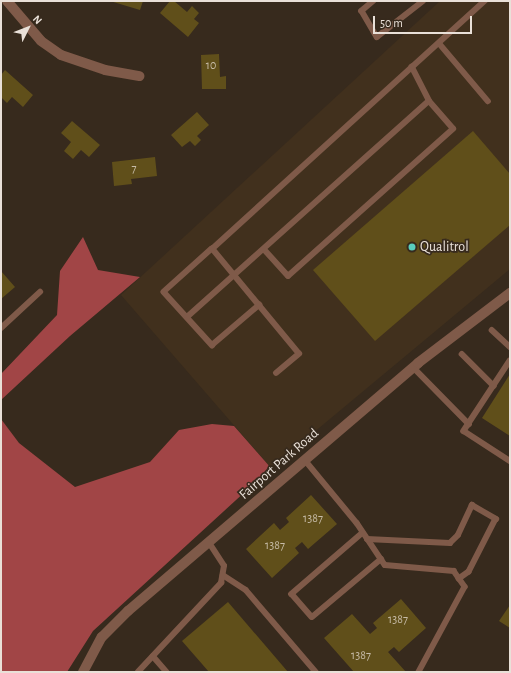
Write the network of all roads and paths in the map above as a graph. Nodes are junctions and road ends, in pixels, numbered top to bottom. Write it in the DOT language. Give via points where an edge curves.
graph roads {
  1 [pos="7,1"];
  2 [pos="374,1"];
  3 [pos="423,1"];
  4 [pos="485,1"];
  5 [pos="439,43"];
  6 [pos="412,67"];
  7 [pos="139,76"];
  8 [pos="429,101"];
  9 [pos="488,101"];
  10 [pos="212,249"];
  11 [pos="264,249"];
  12 [pos="234,276"];
  13 [pos="40,292"];
  14 [pos="510,293"];
  15 [pos="259,305"];
  16 [pos="187,317"];
  17 [pos="1,328"];
  18 [pos="492,330"];
  19 [pos="510,347"];
  20 [pos="462,354"];
  21 [pos="510,361"];
  22 [pos="413,367"];
  23 [pos="276,373"];
  24 [pos="494,386"];
  25 [pos="469,424"];
  26 [pos="304,460"];
  27 [pos="510,461"];
  28 [pos="363,533"];
  29 [pos="367,539"];
  30 [pos="209,543"];
  31 [pos="381,559"];
  32 [pos="223,575"];
  33 [pos="459,579"];
  34 [pos="153,656"];
  35 [pos="84,672"];
  36 [pos="138,672"];
  37 [pos="166,672"];
  38 [pos="316,672"];
  39 [pos="419,672"];
  1 -- 7 [label="street" via="42,40 61,55 105,70"];
  2 -- 3 [label="lane" via="362,11 377,37"];
  4 -- 5 [label="lane"];
  5 -- 6 [label="lane"];
  5 -- 9 [label="lane"];
  6 -- 8 [label="lane"];
  6 -- 10 [label="lane"];
  8 -- 11 [label="lane"];
  8 -- 11 [label="lane" via="453,129 288,276"];
  10 -- 12 [label="lane"];
  10 -- 16 [label="lane" via="164,292"];
  11 -- 12 [label="lane"];
  12 -- 15 [label="lane"];
  12 -- 16 [label="lane"];
  13 -- 17 [label="lane"];
  14 -- 22 [label="street, Fairport Park Road"];
  15 -- 16 [label="lane" via="212,345"];
  15 -- 23 [label="lane" via="299,354"];
  18 -- 19 [label="lane"];
  20 -- 24 [label="lane"];
  21 -- 24 [label="lane"];
  22 -- 25 [label="lane"];
  22 -- 26 [label="street, Fairport Park Road"];
  24 -- 25 [label="lane"];
  25 -- 27 [label="lane" via="464,431"];
  26 -- 28 [label="lane"];
  26 -- 30 [label="street, Fairport Park Road"];
  28 -- 29 [label="lane"];
  28 -- 31 [label="lane" via="292,594 312,617"];
  29 -- 31 [label="lane"];
  29 -- 33 [label="lane" via="450,543 458,535 472,505 496,519 469,572"];
  30 -- 32 [label="lane" via="224,566"];
  30 -- 35 [label="street, Fairport Park Road" via="108,630"];
  31 -- 33 [label="lane" via="385,565 454,571"];
  32 -- 34 [label="lane" via="221,583"];
  32 -- 38 [label="lane" via="246,590"];
  33 -- 39 [label="lane" via="465,587"];
  34 -- 36 [label="lane"];
  34 -- 37 [label="lane"];
}
